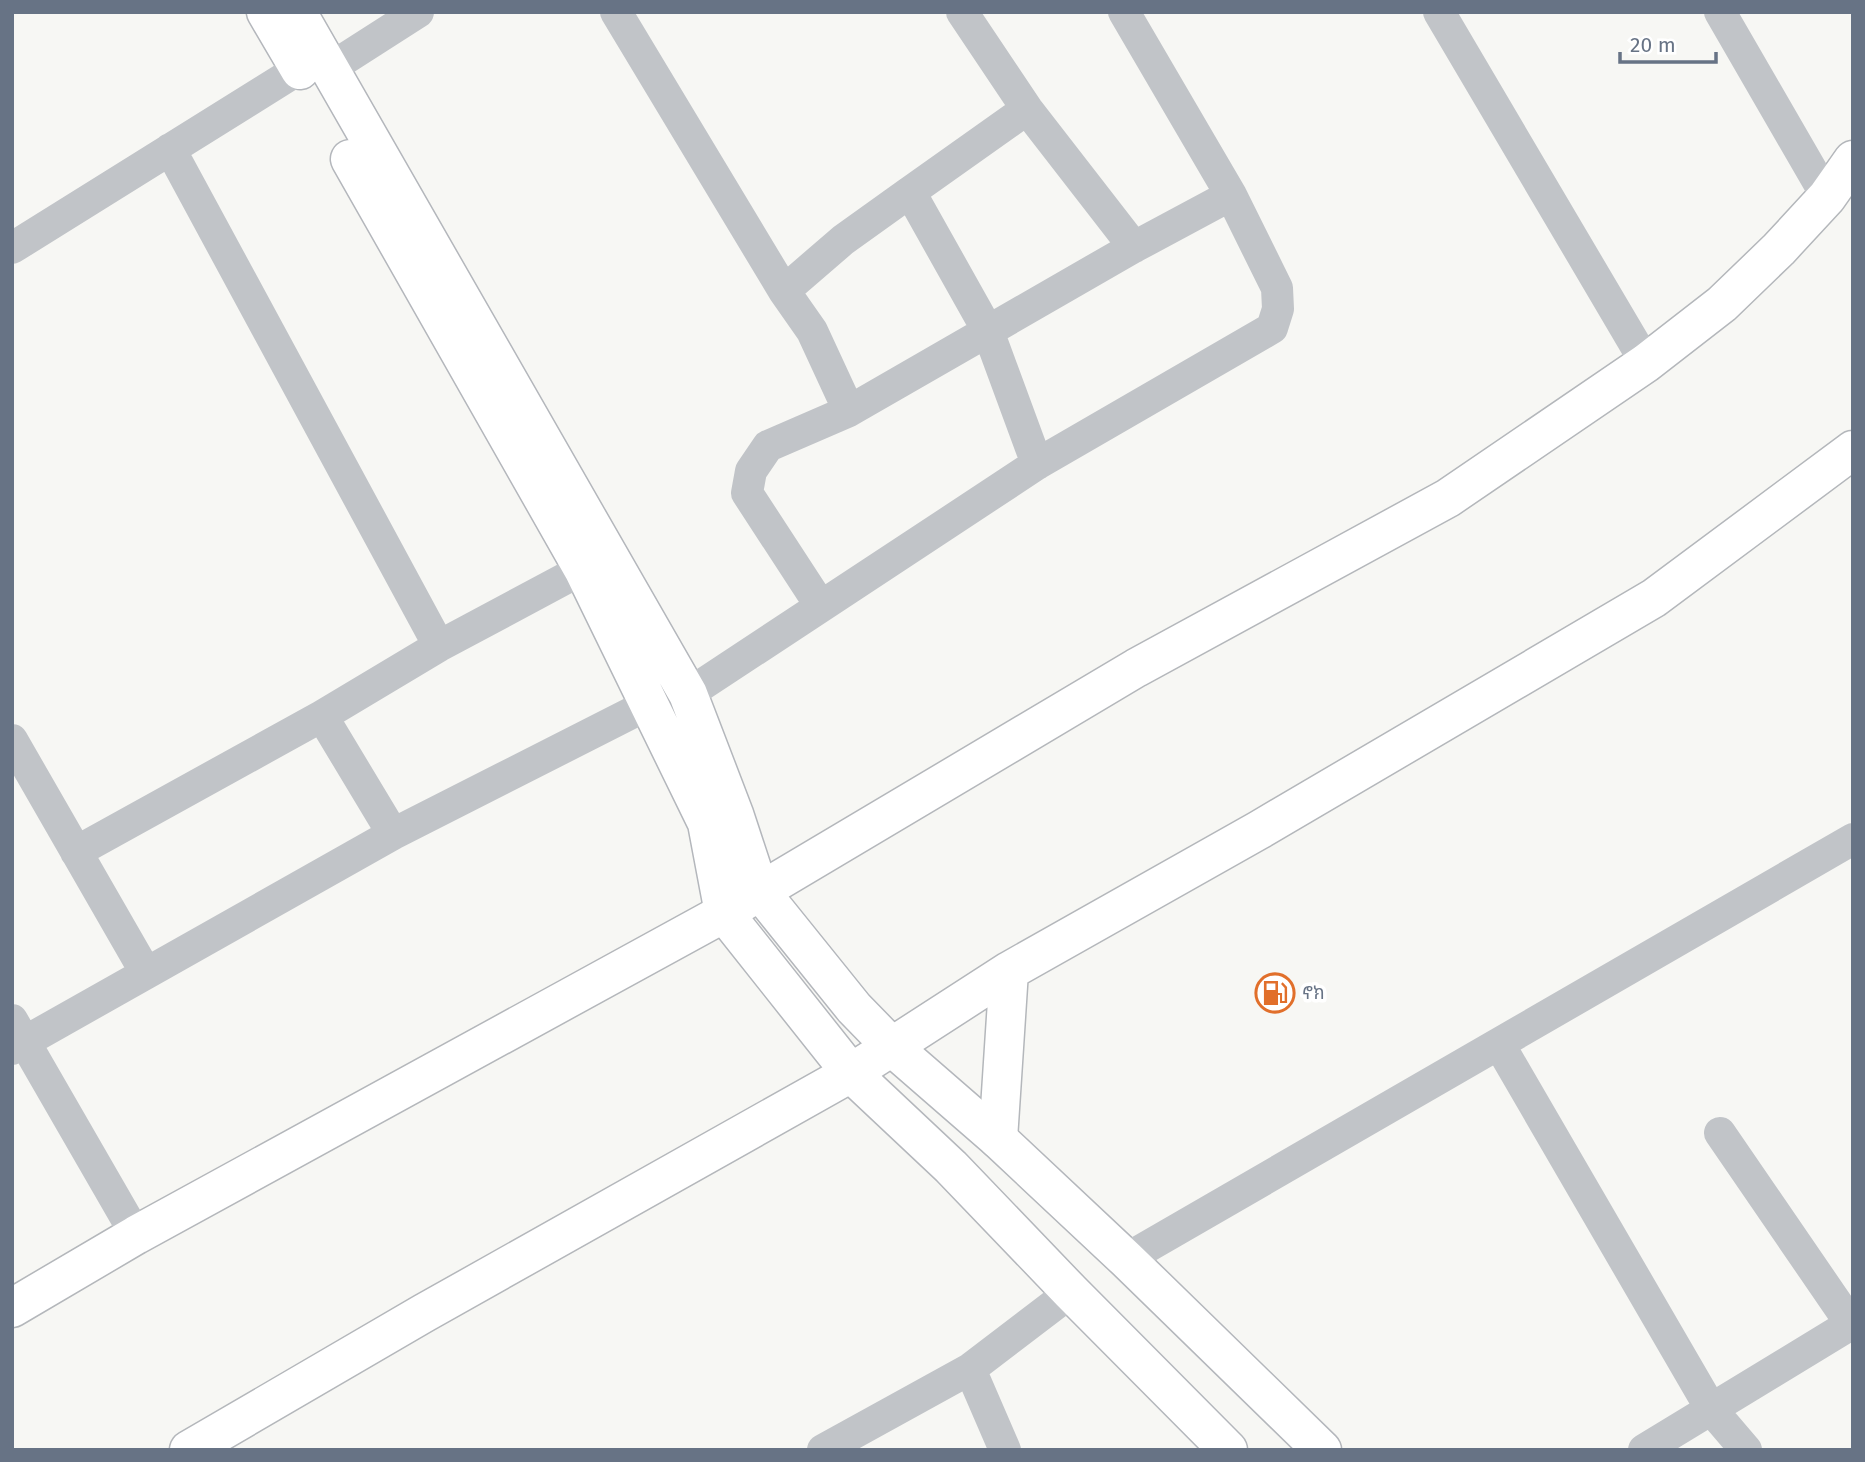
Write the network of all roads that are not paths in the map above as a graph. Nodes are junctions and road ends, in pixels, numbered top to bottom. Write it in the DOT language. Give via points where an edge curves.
graph roads {
  1 [pos="266,12"];
  2 [pos="297,12"];
  3 [pos="418,12"];
  4 [pos="616,12"];
  5 [pos="962,12"];
  6 [pos="1125,12"];
  7 [pos="1439,12"];
  8 [pos="1720,12"];
  9 [pos="314,69"];
  10 [pos="1027,108"];
  11 [pos="170,149"];
  12 [pos="1853,160"];
  13 [pos="910,192"];
  14 [pos="1231,195"];
  15 [pos="1827,197"];
  16 [pos="1134,247"];
  17 [pos="12,248"];
  18 [pos="785,292"];
  19 [pos="988,331"];
  20 [pos="1646,363"];
  21 [pos="849,411"];
  22 [pos="1853,450"];
  23 [pos="1037,464"];
  24 [pos="583,569"];
  25 [pos="820,606"];
  26 [pos="439,646"];
  27 [pos="688,694"];
  28 [pos="649,704"];
  29 [pos="322,716"];
  30 [pos="12,740"];
  31 [pos="393,834"];
  32 [pos="1853,839"];
  33 [pos="76,852"];
  34 [pos="760,890"];
  35 [pos="724,913"];
  36 [pos="1009,971"];
  37 [pos="146,974"];
  38 [pos="17,1037"];
  39 [pos="1499,1044"];
  40 [pos="891,1046"];
  41 [pos="851,1073"];
  42 [pos="1720,1133"];
  43 [pos="998,1139"];
  44 [pos="136,1235"];
  45 [pos="1126,1259"];
  46 [pos="1070,1292"];
  47 [pos="12,1308"];
  48 [pos="1852,1326"];
  49 [pos="970,1369"];
  50 [pos="1711,1409"];
  51 [pos="190,1450"];
  52 [pos="823,1450"];
  53 [pos="1004,1450"];
  54 [pos="1228,1450"];
  55 [pos="1322,1450"];
  56 [pos="1644,1450"];
  57 [pos="1746,1450"];
  1 -- 9 [label="main road"];
  2 -- 9 [label="main road"];
  3 -- 9 [label="street"];
  4 -- 18 [label="street"];
  5 -- 10 [label="street"];
  6 -- 14 [label="street"];
  7 -- 20 [label="street"];
  8 -- 15 [label="street"];
  9 -- 11 [label="street"];
  9 -- 24 [label="main road"];
  9 -- 27 [label="main road"];
  10 -- 13 [label="street"];
  10 -- 16 [label="street"];
  11 -- 17 [label="street"];
  11 -- 26 [label="street"];
  12 -- 15 [label="main road"];
  13 -- 18 [label="street" via="843,240"];
  13 -- 19 [label="street"];
  14 -- 16 [label="street"];
  14 -- 23 [label="street" via="1277,288 1278,309 1272,328"];
  15 -- 20 [label="main road" via="1723,304"];
  16 -- 19 [label="street"];
  18 -- 21 [label="street" via="812,331"];
  19 -- 21 [label="street"];
  19 -- 23 [label="street"];
  20 -- 34 [label="main road" via="1448,498 1136,668"];
  21 -- 25 [label="street" via="768,446 751,471 747,493"];
  22 -- 36 [label="main road" via="1654,598"];
  23 -- 25 [label="street"];
  24 -- 26 [label="street"];
  24 -- 28 [label="main road"];
  25 -- 27 [label="street"];
  26 -- 29 [label="street"];
  27 -- 34 [label="main road"];
  28 -- 31 [label="street"];
  28 -- 35 [label="main road" via="707,823"];
  29 -- 31 [label="street"];
  29 -- 33 [label="street"];
  30 -- 33 [label="street"];
  31 -- 37 [label="street"];
  32 -- 39 [label="street"];
  33 -- 37 [label="street"];
  34 -- 35 [label="main road"];
  34 -- 40 [label="main road" via="854,1008"];
  35 -- 41 [label="main road"];
  35 -- 44 [label="main road"];
  36 -- 40 [label="main road"];
  36 -- 43 [label="main road"];
  37 -- 38 [label="street"];
  38 -- 44 [label="street"];
  39 -- 45 [label="street"];
  39 -- 50 [label="street"];
  40 -- 41 [label="main road"];
  40 -- 43 [label="main road"];
  41 -- 46 [label="main road" via="951,1167"];
  41 -- 51 [label="main road"];
  42 -- 48 [label="street"];
  43 -- 45 [label="main road"];
  44 -- 47 [label="main road"];
  45 -- 55 [label="main road"];
  46 -- 49 [label="street"];
  46 -- 54 [label="main road"];
  48 -- 50 [label="street"];
  49 -- 52 [label="street"];
  49 -- 53 [label="street"];
  50 -- 56 [label="street"];
  50 -- 57 [label="street"];
}
